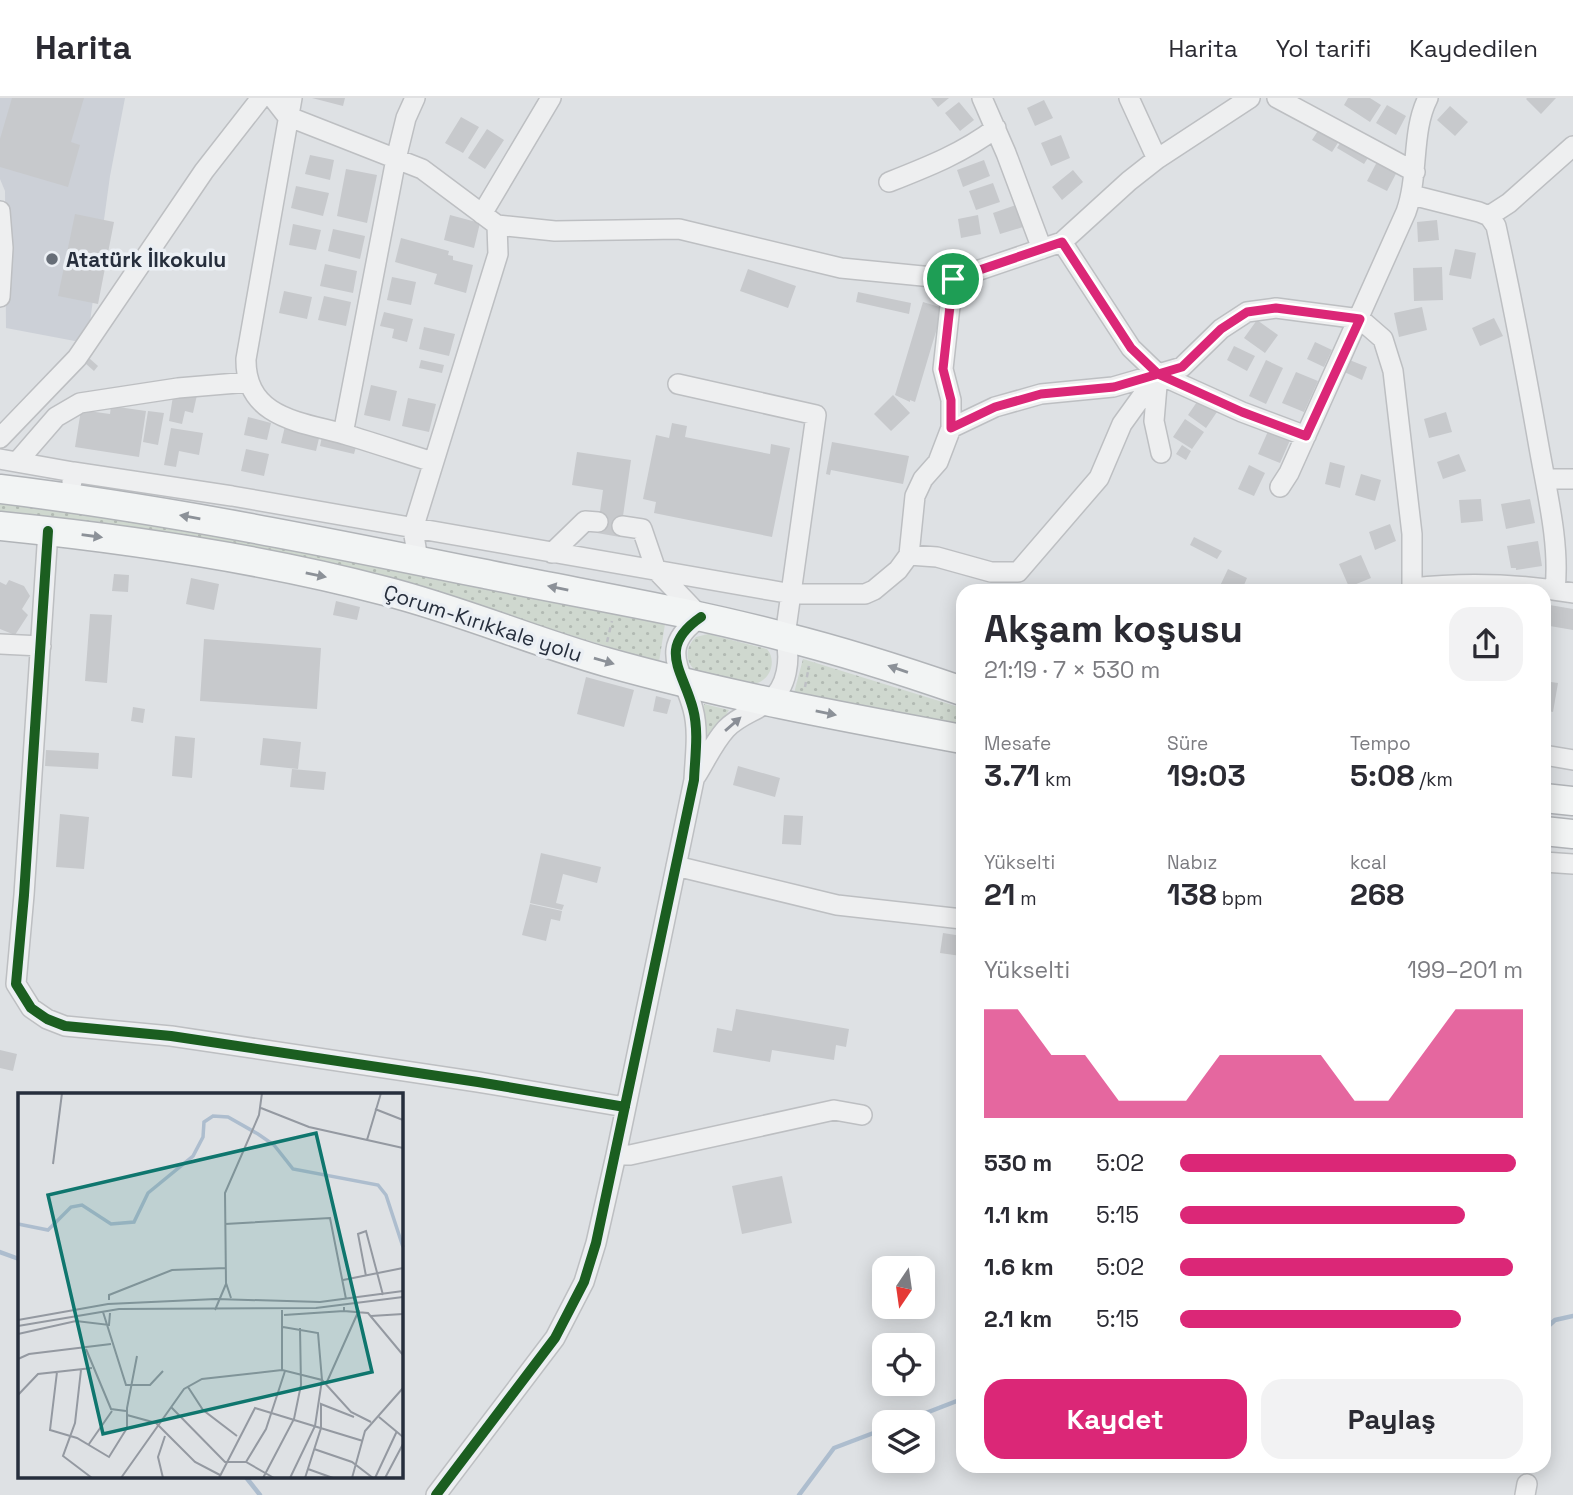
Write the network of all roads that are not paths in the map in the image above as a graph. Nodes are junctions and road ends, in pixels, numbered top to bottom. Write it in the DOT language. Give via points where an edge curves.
graph roads {
  1 [pos="261,98"];
  2 [pos="273,98"];
  3 [pos="415,98"];
  4 [pos="551,98"];
  5 [pos="982,98"];
  6 [pos="1129,98"];
  7 [pos="1250,98"];
  8 [pos="1277,98"];
  9 [pos="1428,98"];
  10 [pos="289,107"];
  11 [pos="996,128"];
  12 [pos="1573,146"];
  13 [pos="396,159"];
  14 [pos="1157,159"];
  15 [pos="1415,172"];
  16 [pos="889,182"];
  17 [pos="1412,195"];
  18 [pos="0,211"];
  19 [pos="1489,216"];
  20 [pos="489,219"];
  21 [pos="1062,242"];
  22 [pos="1042,249"];
  23 [pos="953,279"];
  24 [pos="0,297"];
  25 [pos="1360,319"];
  26 [pos="1158,374"];
  27 [pos="249,382"];
  28 [pos="678,384"];
  29 [pos="951,428"];
  30 [pos="343,434"];
  31 [pos="0,436"];
  32 [pos="1306,436"];
  33 [pos="1161,453"];
  34 [pos="8,460"];
  35 [pos="433,462"];
  36 [pos="1545,480"];
  37 [pos="1573,480"];
  38 [pos="71,485"];
  39 [pos="1280,486"];
  40 [pos="0,489"];
  41 [pos="229,510"];
  42 [pos="598,522"];
  43 [pos="0,526"];
  44 [pos="622,526"];
  45 [pos="412,529"];
  46 [pos="48,531"];
  47 [pos="552,553"];
  48 [pos="909,555"];
  49 [pos="418,560"];
  50 [pos="656,570"];
  51 [pos="1018,572"];
  52 [pos="1014,584"];
  53 [pos="1412,584"];
  54 [pos="1564,592"];
  55 [pos="792,594"];
  56 [pos="701,618"];
  57 [pos="785,636"];
  58 [pos="0,644"];
  59 [pos="41,646"];
  60 [pos="682,681"];
  61 [pos="956,689"];
  62 [pos="769,702"];
  63 [pos="956,738"];
  64 [pos="1551,756"];
  65 [pos="1573,760"];
  66 [pos="694,780"];
  67 [pos="1551,799"];
  68 [pos="1573,801"];
  69 [pos="1551,832"];
  70 [pos="1573,834"];
  71 [pos="1551,862"];
  72 [pos="1573,863"];
  73 [pos="676,866"];
  74 [pos="956,918"];
  75 [pos="625,1107"];
  76 [pos="862,1115"];
  77 [pos="616,1155"];
  78 [pos="436,1495"];
  1 -- 31 [label="street" via="204,172 77,358"];
  2 -- 10 [label="street"];
  3 -- 13 [label="street"];
  4 -- 20 [label="street"];
  5 -- 11 [label="street"];
  6 -- 14 [label="street"];
  7 -- 14 [label="street"];
  8 -- 15 [label="street"];
  9 -- 15 [label="street"];
  10 -- 13 [label="street"];
  10 -- 27 [label="street" via="246,359"];
  11 -- 16 [label="street" via="974,145"];
  11 -- 22 [label="street"];
  12 -- 19 [label="street"];
  13 -- 20 [label="street" via="422,169"];
  13 -- 30 [label="street"];
  14 -- 21 [label="street"];
  15 -- 17 [label="street"];
  17 -- 19 [label="street"];
  17 -- 25 [label="street"];
  18 -- 24 [label="street"];
  19 -- 36 [label="street" via="1496,226 1517,321"];
  20 -- 23 [label="street" via="555,231 679,229 841,268"];
  20 -- 35 [label="street" via="498,254"];
  21 -- 22 [label="street"];
  21 -- 26 [label="street" via="1131,348"];
  22 -- 23 [label="street"];
  23 -- 29 [label="street" via="943,369 951,400"];
  25 -- 26 [label="street" via="1276,308 1247,312 1221,329 1182,367"];
  25 -- 32 [label="street"];
  25 -- 53 [label="street" via="1383,339 1393,371 1412,534"];
  26 -- 29 [label="street" via="1114,387 1041,394 995,407"];
  26 -- 32 [label="street"];
  26 -- 33 [label="street" via="1154,421"];
  26 -- 51 [label="street" via="1122,424 1099,478"];
  27 -- 30 [label="street" via="262,402 282,417"];
  27 -- 34 [label="street" via="80,403 56,416"];
  28 -- 55 [label="street" via="816,415"];
  29 -- 48 [label="street" via="938,462 915,496"];
  30 -- 35 [label="street"];
  32 -- 39 [label="street"];
  34 -- 38 [label="street"];
  35 -- 45 [label="street"];
  36 -- 37 [label="street"];
  36 -- 54 [label="street"];
  38 -- 40 [label="highway, Çorum-Kırıkkale yolu"];
  38 -- 41 [label="highway, Çorum-Kırıkkale yolu"];
  41 -- 45 [label="street"];
  41 -- 49 [label="highway, Çorum-Kırıkkale yolu"];
  42 -- 47 [label="street" via="585,520"];
  43 -- 46 [label="highway, Çorum-Kırıkkale yolu"];
  44 -- 50 [label="street" via="642,528"];
  45 -- 47 [label="street"];
  45 -- 49 [label="street"];
  46 -- 59 [label="street"];
  46 -- 60 [label="highway, Çorum-Kırıkkale yolu, one-way" via="199,553 385,591 603,661"];
  47 -- 50 [label="street"];
  48 -- 51 [label="street" via="937,557 991,572"];
  48 -- 55 [label="street" via="898,570 865,594"];
  56 -- 49 [label="highway, Çorum-Kırıkkale yolu, one-way"];
  50 -- 55 [label="street"];
  50 -- 56 [label="street"];
  51 -- 52 [label="street"];
  55 -- 57 [label="street"];
  56 -- 57 [label="highway, Çorum-Kırıkkale yolu"];
  56 -- 60 [label="street" via="687,627 677,645"];
  61 -- 57 [label="highway, Çorum-Kırıkkale yolu, one-way"];
  57 -- 62 [label="street" via="787,670"];
  58 -- 59 [label="street"];
  59 -- 75 [label="street" via="16,984 38,1014 65,1026 184,1038"];
  60 -- 62 [label="highway, Çorum-Kırıkkale yolu"];
  60 -- 66 [label="street" via="696,725"];
  62 -- 63 [label="highway, Çorum-Kırıkkale yolu, one-way"];
  66 -- 62 [label="street, one-way" via="725,731"];
  64 -- 65 [label="street"];
  66 -- 73 [label="street"];
  67 -- 68 [label="highway"];
  69 -- 70 [label="highway"];
  71 -- 72 [label="street"];
  73 -- 74 [label="street" via="837,905"];
  73 -- 75 [label="street"];
  75 -- 77 [label="street"];
  76 -- 77 [label="street" via="834,1110"];
  77 -- 78 [label="street" via="596,1243 571,1310 532,1370"];
}
